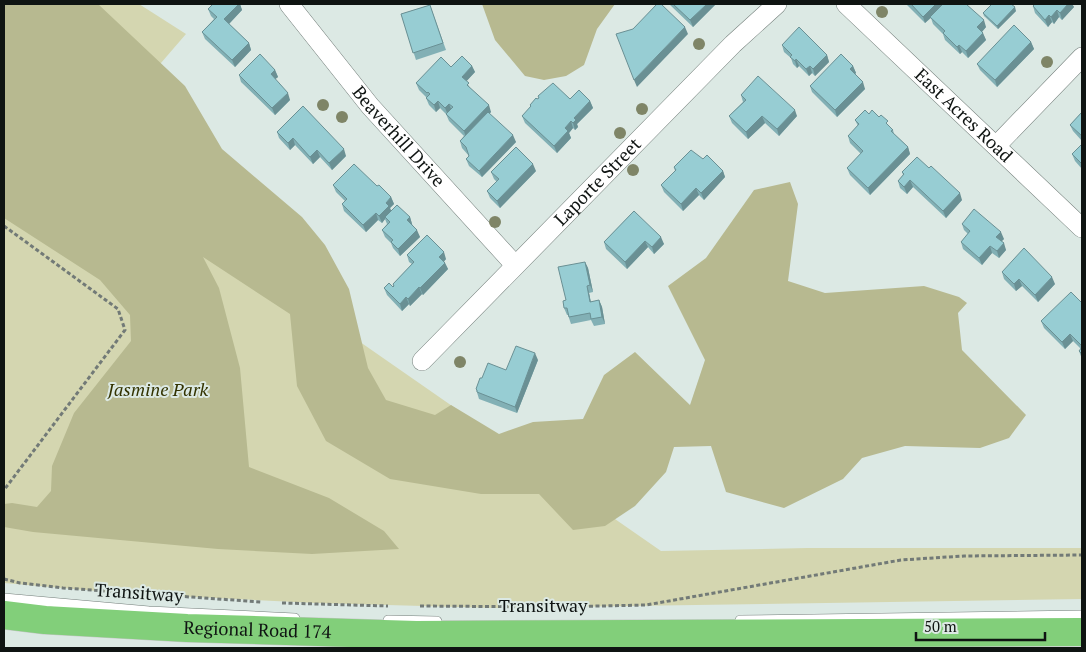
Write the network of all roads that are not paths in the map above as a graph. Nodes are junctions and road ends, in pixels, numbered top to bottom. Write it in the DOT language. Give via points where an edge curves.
graph roads {
  1 [pos="289,4"];
  2 [pos="777,4"];
  3 [pos="846,4"];
  4 [pos="1082,57"];
  5 [pos="996,146"];
  6 [pos="1082,228"];
  7 [pos="516,265"];
  8 [pos="422,361"];
  9 [pos="4,598"];
  10 [pos="4,615"];
  11 [pos="1082,616"];
  12 [pos="306,618"];
  13 [pos="375,620"];
  14 [pos="732,620"];
  15 [pos="444,622"];
  16 [pos="1082,632"];
  1 -- 7 [label="street, Beaverhill Drive" via="370,106"];
  2 -- 7 [label="street, Laporte Street" via="733,44"];
  3 -- 5 [label="street, East Acres Road"];
  4 -- 5 [label="street"];
  5 -- 6 [label="street, East Acres Road"];
  7 -- 8 [label="street, Laporte Street"];
  9 -- 12 [label="lane, Transitway" via="149,611"];
  10 -- 16 [label="highway, Regional Road 174" via="187,628 416,636"];
  11 -- 14 [label="lane"];
  13 -- 15 [label="lane"];
}
